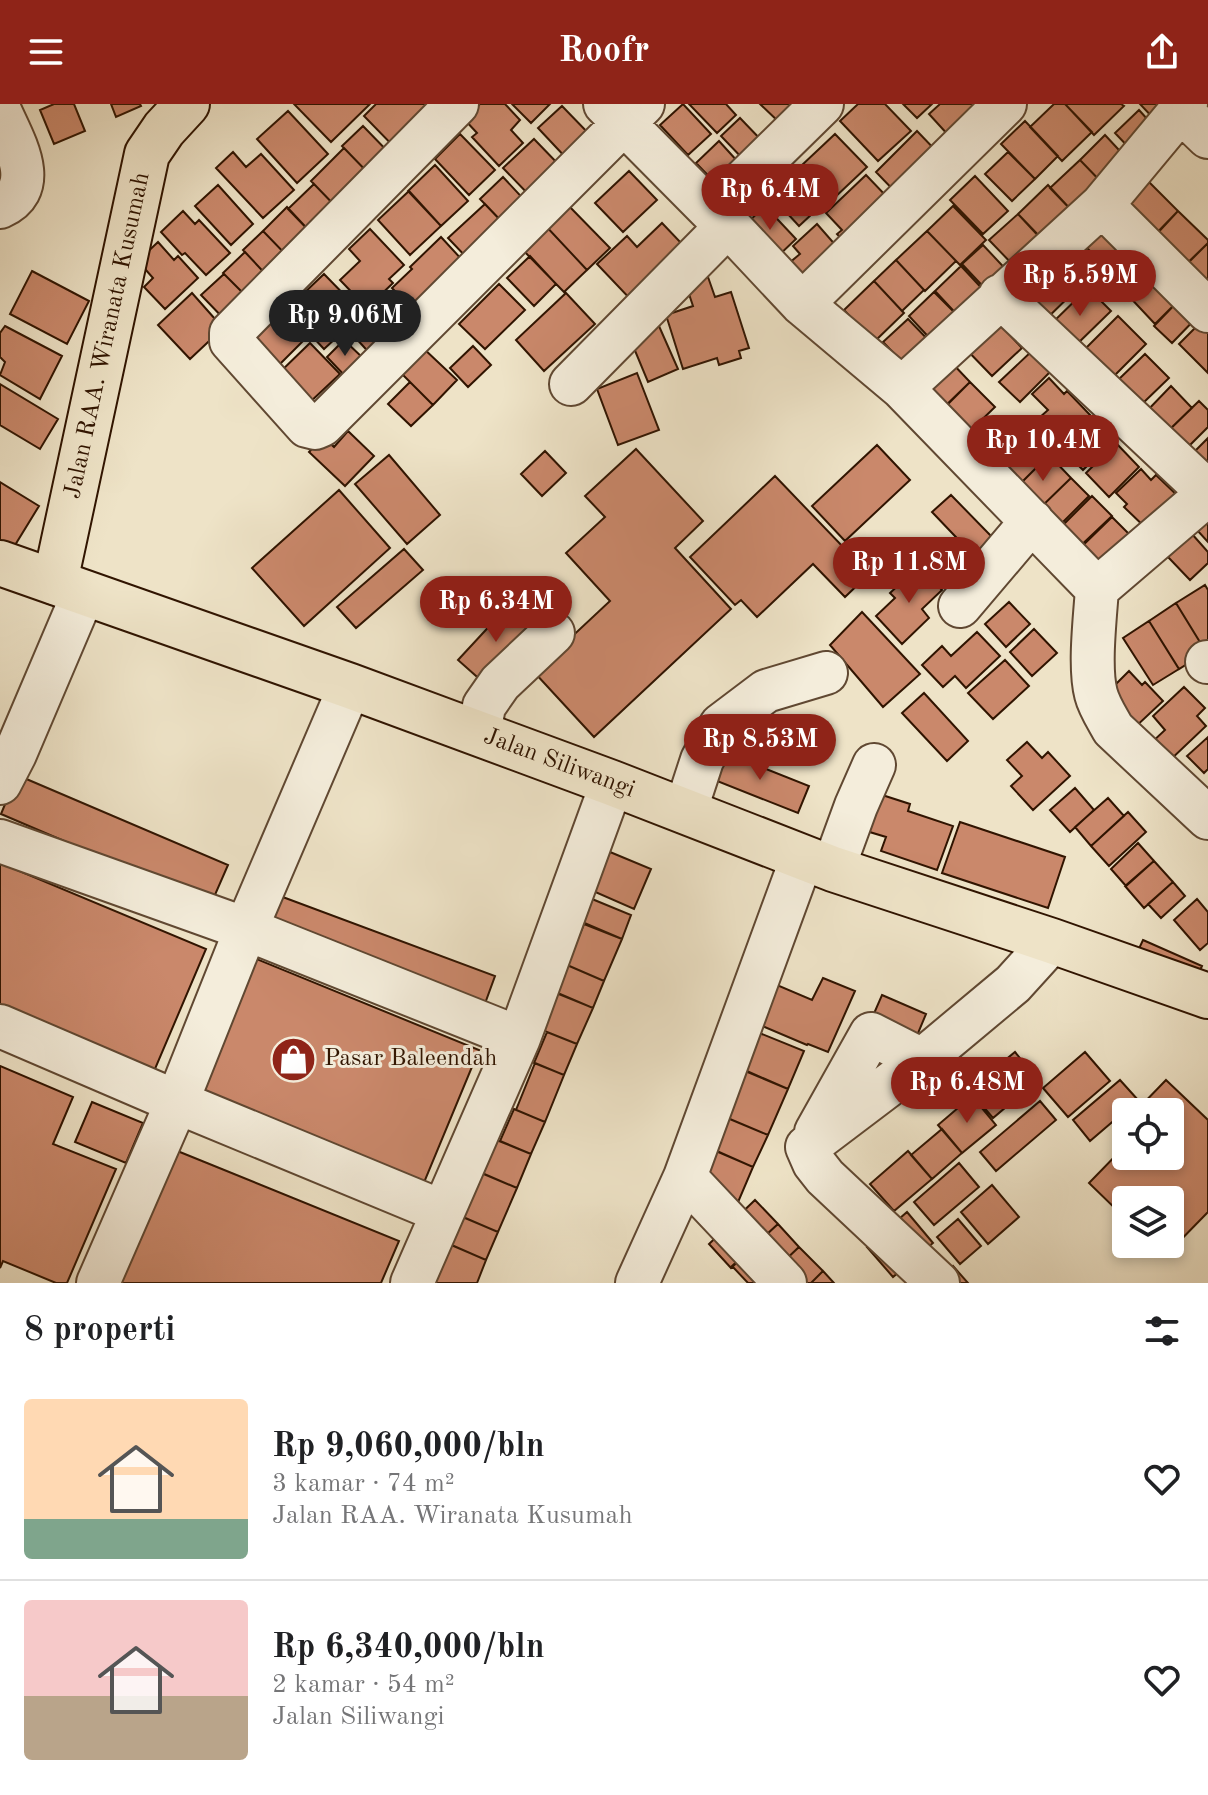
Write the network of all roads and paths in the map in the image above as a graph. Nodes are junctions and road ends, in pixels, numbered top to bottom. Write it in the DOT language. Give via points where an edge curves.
graph roads {
  1 [pos="187,104"];
  2 [pos="457,104"];
  3 [pos="822,104"];
  4 [pos="1005,104"];
  5 [pos="624,110"];
  6 [pos="0,111"];
  7 [pos="1192,117"];
  8 [pos="1102,205"];
  9 [pos="0,207"];
  10 [pos="720,219"];
  11 [pos="1000,296"];
  12 [pos="802,304"];
  13 [pos="1208,311"];
  14 [pos="571,384"];
  15 [pos="902,388"];
  16 [pos="1208,493"];
  17 [pos="1032,521"];
  18 [pos="0,563"];
  19 [pos="69,587"];
  20 [pos="1097,589"];
  21 [pos="960,606"];
  22 [pos="553,633"];
  23 [pos="826,673"];
  24 [pos="350,686"];
  25 [pos="479,734"];
  26 [pos="874,765"];
  27 [pos="0,783"];
  28 [pos="612,783"];
  29 [pos="685,812"];
  30 [pos="1208,818"];
  31 [pos="0,841"];
  32 [pos="818,864"];
  33 [pos="246,929"];
  34 [pos="1052,941"];
  35 [pos="1208,996"];
  36 [pos="0,1026"];
  37 [pos="519,1038"];
  38 [pos="177,1102"];
  39 [pos="685,1177"];
  40 [pos="443,1212"];
  41 [pos="98,1283"];
  42 [pos="412,1283"];
  43 [pos="637,1283"];
  44 [pos="785,1283"];
  45 [pos="938,1283"];
  1 -- 19 [label="main road, Jalan RAA. Wiranata Kusumah" via="147,154"];
  2 -- 5 [label="street" via="231,333 231,341 307,426 322,425"];
  3 -- 10 [label="street"];
  4 -- 12 [label="street"];
  5 -- 10 [label="street"];
  6 -- 9 [label="street" via="22,162 23,181 10,203"];
  7 -- 8 [label="street"];
  8 -- 11 [label="street"];
  8 -- 13 [label="street"];
  10 -- 12 [label="street"];
  10 -- 14 [label="street"];
  11 -- 15 [label="street"];
  11 -- 16 [label="street"];
  12 -- 15 [label="street"];
  15 -- 17 [label="street"];
  16 -- 20 [label="street"];
  17 -- 20 [label="street"];
  17 -- 21 [label="street"];
  18 -- 19 [label="main road, Jalan Siliwangi"];
  19 -- 24 [label="main road, Jalan Siliwangi"];
  19 -- 27 [label="street" via="15,754"];
  20 -- 30 [label="street" via="1093,672 1104,713 1113,729"];
  22 -- 25 [label="street" via="500,683 484,706"];
  23 -- 29 [label="street" via="766,691 721,725 702,760"];
  24 -- 25 [label="main road, Jalan Siliwangi"];
  24 -- 33 [label="street"];
  25 -- 28 [label="main road, Jalan Siliwangi"];
  26 -- 32 [label="street" via="856,806"];
  28 -- 29 [label="main road, Jalan Siliwangi"];
  28 -- 37 [label="street"];
  29 -- 32 [label="main road, Jalan Siliwangi"];
  31 -- 33 [label="street"];
  32 -- 34 [label="main road, Jalan Siliwangi"];
  32 -- 39 [label="street"];
  33 -- 37 [label="street"];
  33 -- 38 [label="street"];
  34 -- 35 [label="main road, Jalan Siliwangi"];
  34 -- 45 [label="street" via="1013,984 807,1147 825,1177"];
  36 -- 38 [label="street"];
  37 -- 40 [label="street"];
  38 -- 40 [label="street"];
  38 -- 41 [label="street"];
  39 -- 43 [label="street"];
  39 -- 44 [label="street"];
  40 -- 42 [label="street"];
}
